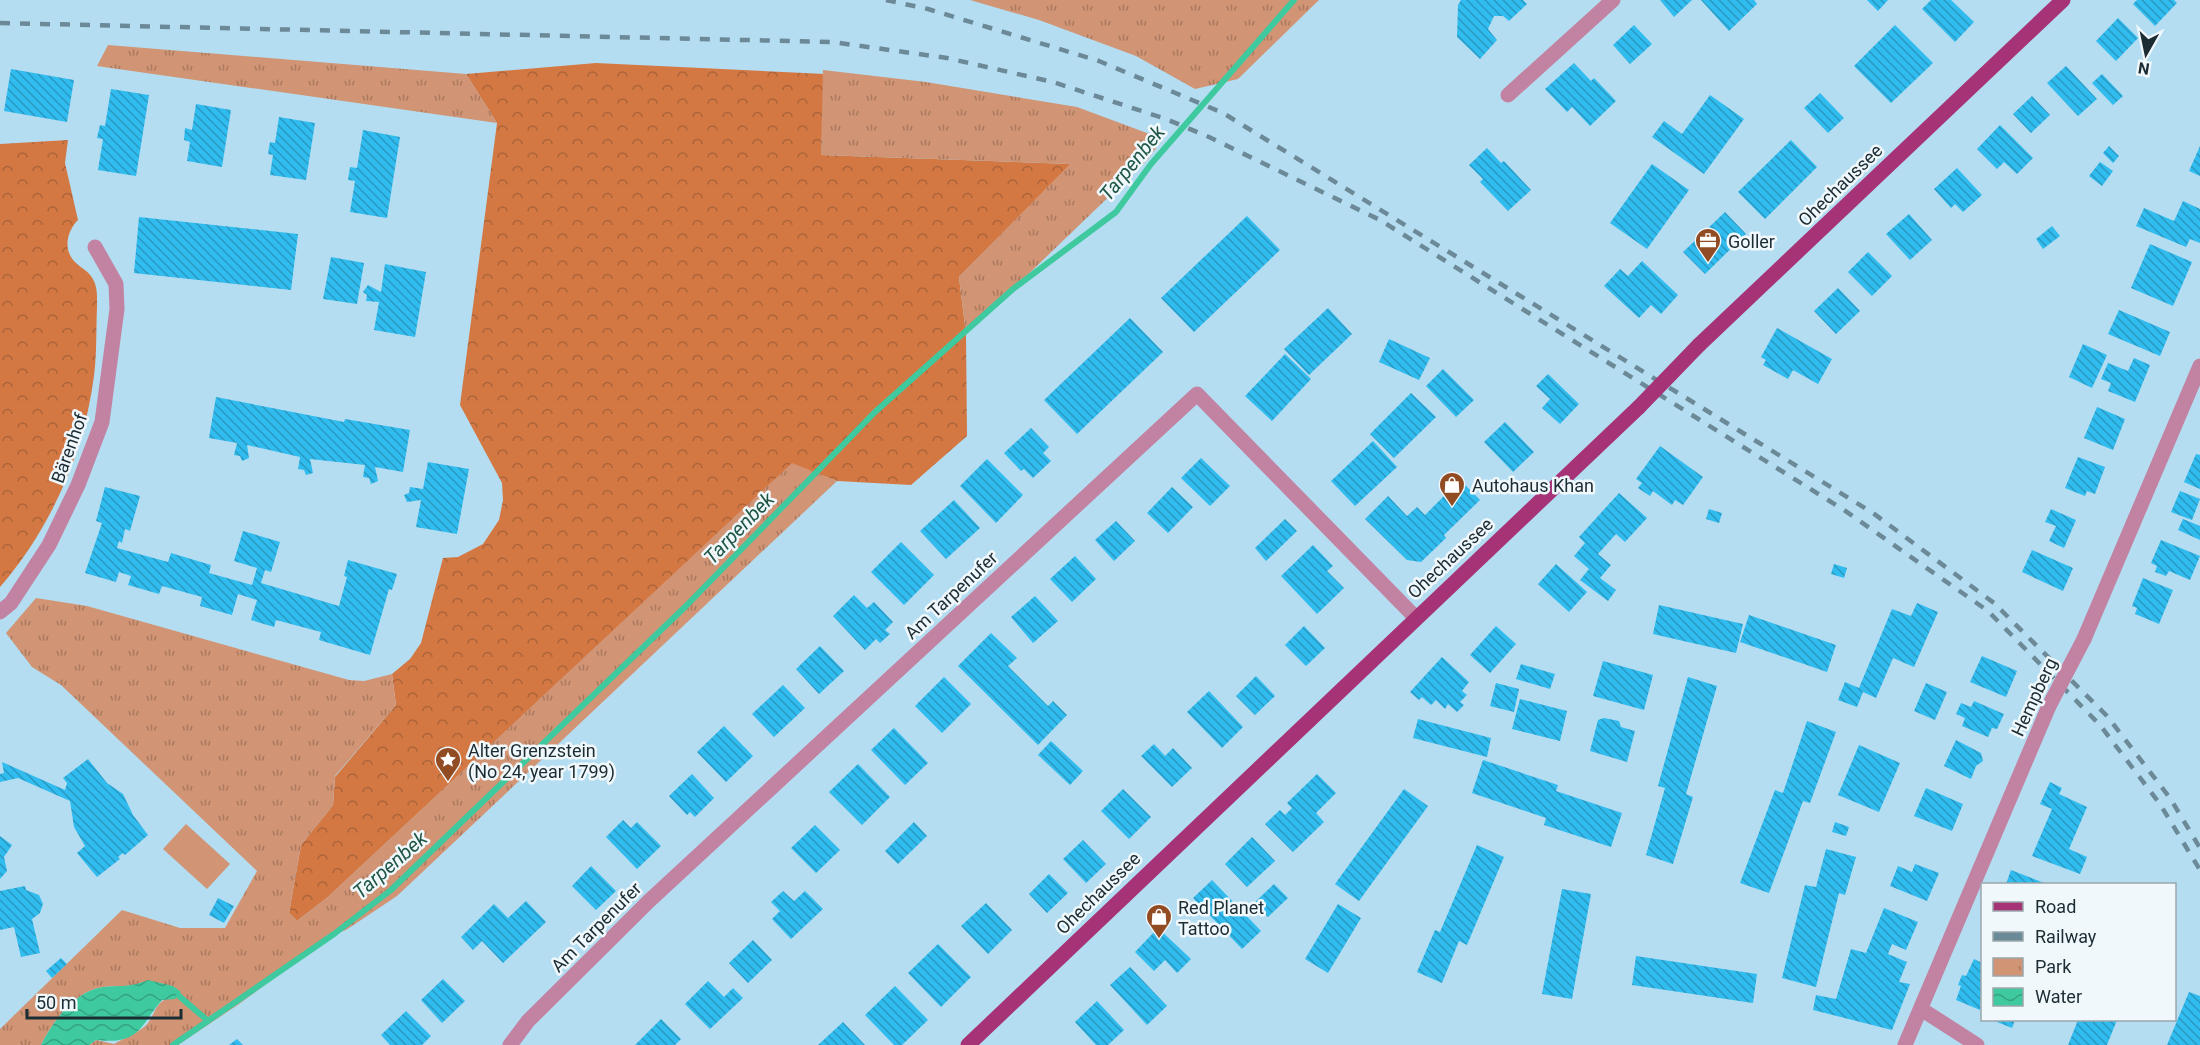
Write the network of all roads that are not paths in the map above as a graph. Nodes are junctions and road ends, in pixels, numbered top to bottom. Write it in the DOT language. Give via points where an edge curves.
graph roads {
  1 [pos="1613,0"];
  2 [pos="2063,0"];
  3 [pos="1508,95"];
  4 [pos="95,247"];
  5 [pos="2200,366"];
  6 [pos="0,612"];
  7 [pos="1416,618"];
  8 [pos="1921,1009"];
  9 [pos="510,1045"];
  10 [pos="968,1045"];
  11 [pos="1905,1045"];
  12 [pos="1977,1045"];
  1 -- 3 [label="street"];
  2 -- 7 [label="main road, Ohechaussee, bridge"];
  4 -- 6 [label="street, Bärenhof" via="114,278 117,309 102,422 49,545 11,603"];
  5 -- 8 [label="street, Hempberg, bridge" via="2084,639 2049,706"];
  7 -- 9 [label="street, Am Tarpenufer" via="1197,394 649,902 528,1021"];
  7 -- 10 [label="main road, Ohechaussee"];
  8 -- 11 [label="street, Hempberg"];
  8 -- 12 [label="street"];
}
